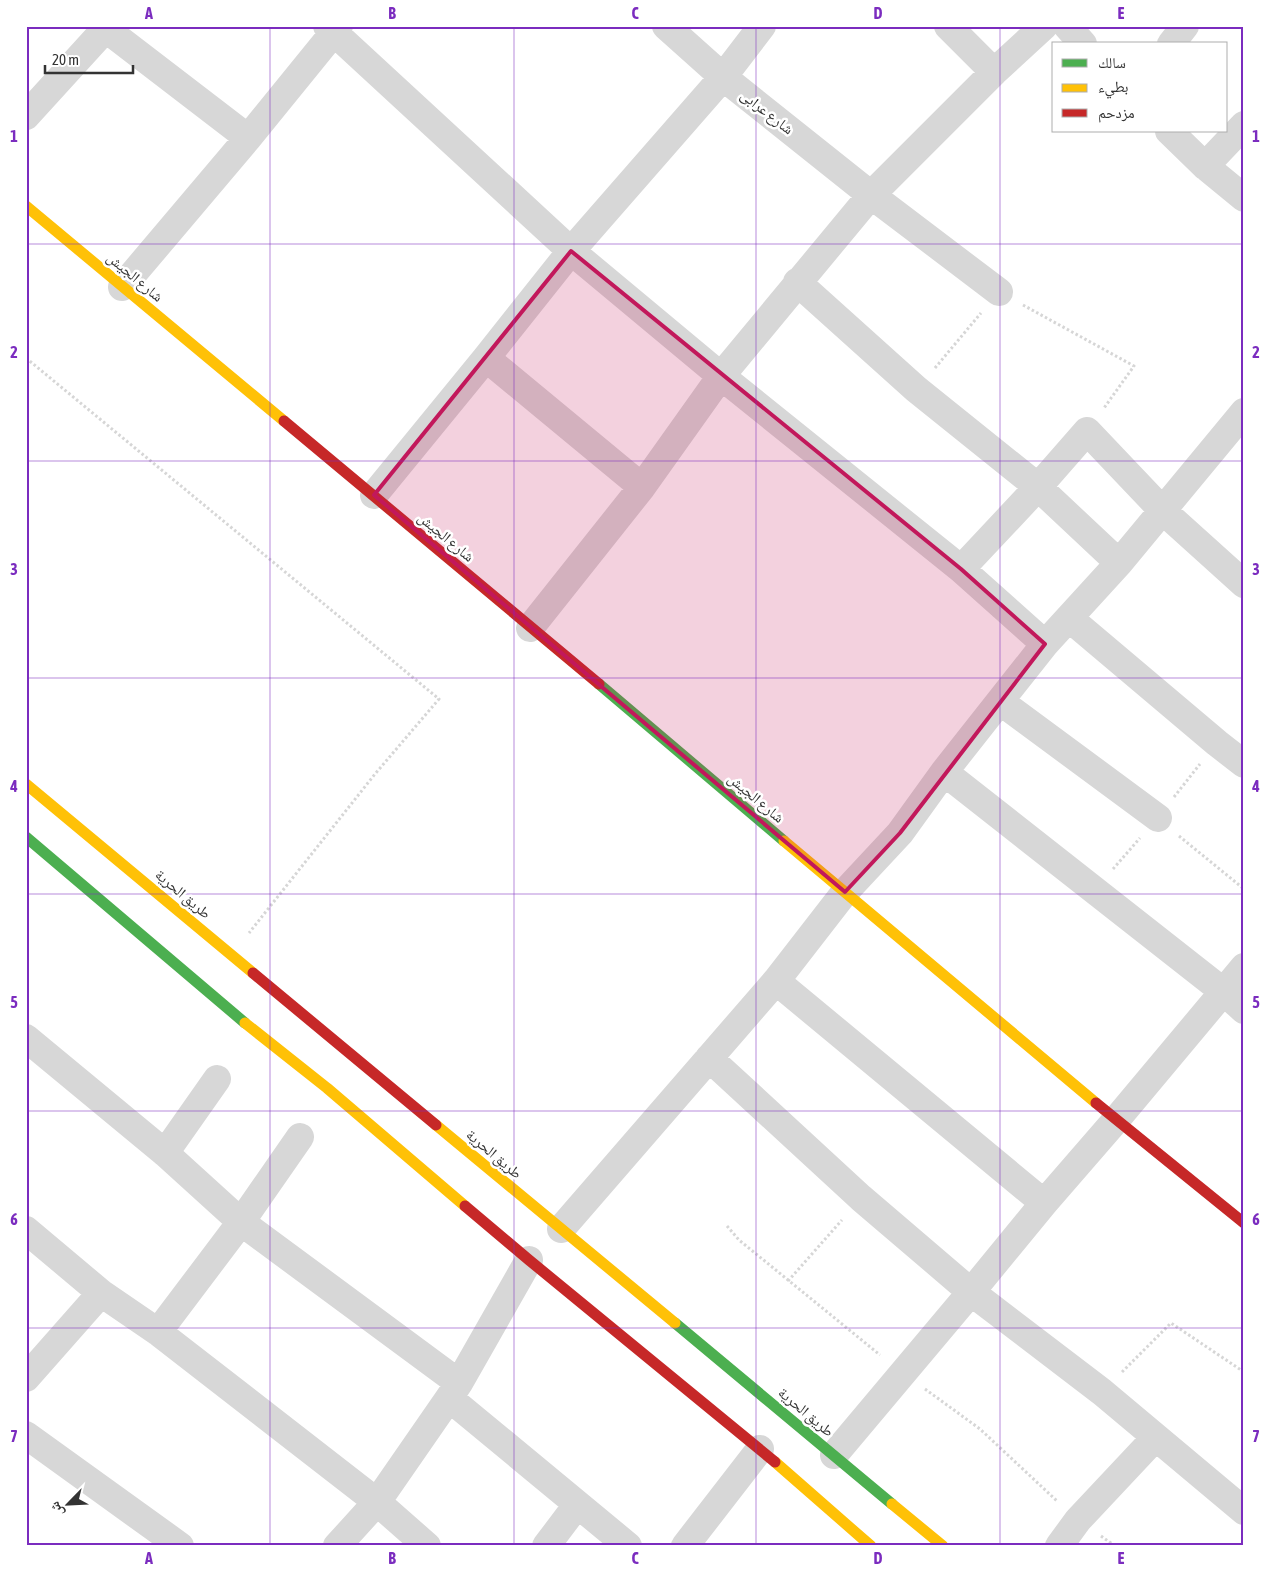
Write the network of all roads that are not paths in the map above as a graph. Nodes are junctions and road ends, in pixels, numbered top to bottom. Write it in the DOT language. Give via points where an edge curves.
graph roads {
  1 [pos="666,26"];
  2 [pos="762,26"];
  3 [pos="948,26"];
  4 [pos="1044,26"];
  5 [pos="1185,26"];
  6 [pos="107,28"];
  7 [pos="333,28"];
  8 [pos="1172,42"];
  9 [pos="994,72"];
  10 [pos="722,78"];
  11 [pos="26,116"];
  12 [pos="1244,125"];
  13 [pos="1171,132"];
  14 [pos="248,138"];
  15 [pos="1205,166"];
  16 [pos="871,195"];
  17 [pos="1244,198"];
  18 [pos="26,206"];
  19 [pos="571,251"];
  20 [pos="797,282"];
  21 [pos="122,287"];
  22 [pos="999,292"];
  23 [pos="486,358"];
  24 [pos="721,376"];
  25 [pos="1244,412"];
  26 [pos="1038,486"];
  27 [pos="642,487"];
  28 [pos="374,495"];
  29 [pos="1162,510"];
  30 [pos="1119,563"];
  31 [pos="961,569"];
  32 [pos="1244,584"];
  33 [pos="1069,618"];
  34 [pos="530,628"];
  35 [pos="1045,644"];
  36 [pos="1000,702"];
  37 [pos="1244,764"];
  38 [pos="944,772"];
  39 [pos="26,784"];
  40 [pos="1158,818"];
  41 [pos="26,837"];
  42 [pos="845,892"];
  43 [pos="1244,967"];
  44 [pos="776,981"];
  45 [pos="1224,992"];
  46 [pos="1244,1010"];
  47 [pos="26,1038"];
  48 [pos="709,1058"];
  49 [pos="217,1079"];
  50 [pos="1116,1120"];
  51 [pos="300,1137"];
  52 [pos="165,1153"];
  53 [pos="1044,1203"];
  54 [pos="242,1222"];
  55 [pos="1244,1224"];
  56 [pos="561,1229"];
  57 [pos="26,1230"];
  58 [pos="529,1260"];
  59 [pos="972,1292"];
  60 [pos="101,1293"];
  61 [pos="158,1332"];
  62 [pos="26,1378"];
  63 [pos="454,1391"];
  64 [pos="26,1435"];
  65 [pos="1155,1438"];
  66 [pos="760,1449"];
  67 [pos="834,1455"];
  68 [pos="377,1502"];
  69 [pos="577,1505"];
  70 [pos="1244,1511"];
  71 [pos="180,1546"];
  72 [pos="337,1546"];
  73 [pos="427,1546"];
  74 [pos="546,1546"];
  75 [pos="628,1546"];
  76 [pos="685,1546"];
  77 [pos="871,1546"];
  78 [pos="943,1546"];
  79 [pos="1059,1546"];
  1 -- 10 [label="street, شارع عرابى"];
  2 -- 10 [label="street"];
  3 -- 9 [label="street"];
  4 -- 9 [label="street"];
  5 -- 8 [label="street"];
  6 -- 11 [label="street"];
  6 -- 14 [label="street"];
  7 -- 14 [label="street"];
  7 -- 19 [label="street"];
  9 -- 16 [label="street"];
  10 -- 16 [label="street, شارع عرابى"];
  10 -- 19 [label="street"];
  12 -- 15 [label="street"];
  13 -- 15 [label="street"];
  14 -- 21 [label="street"];
  15 -- 17 [label="street"];
  16 -- 20 [label="street"];
  16 -- 22 [label="street, شارع عرابى"];
  18 -- 21 [label="main road, شارع الجيش"];
  19 -- 23 [label="street"];
  19 -- 24 [label="street"];
  20 -- 24 [label="street"];
  20 -- 26 [label="street" via="916,389"];
  21 -- 28 [label="main road, شارع الجيش"];
  23 -- 27 [label="street"];
  23 -- 28 [label="street"];
  24 -- 27 [label="street"];
  24 -- 31 [label="street"];
  25 -- 29 [label="street"];
  26 -- 29 [label="street" via="1087,431"];
  26 -- 30 [label="street"];
  26 -- 31 [label="street"];
  27 -- 34 [label="street"];
  28 -- 34 [label="main road, شارع الجيش"];
  29 -- 30 [label="street"];
  29 -- 32 [label="street"];
  30 -- 33 [label="street"];
  31 -- 35 [label="street"];
  33 -- 35 [label="street"];
  33 -- 37 [label="street"];
  34 -- 42 [label="main road, شارع الجيش"];
  35 -- 36 [label="street"];
  36 -- 38 [label="street"];
  36 -- 40 [label="street"];
  38 -- 42 [label="street" via="900,833"];
  38 -- 45 [label="street"];
  39 -- 56 [label="main road, طريق الحرية"];
  41 -- 58 [label="main road"];
  42 -- 44 [label="street"];
  42 -- 50 [label="main road, شارع الجيش"];
  43 -- 45 [label="street"];
  44 -- 48 [label="street"];
  44 -- 53 [label="street"];
  45 -- 46 [label="street"];
  45 -- 50 [label="street"];
  47 -- 52 [label="street"];
  48 -- 56 [label="street"];
  48 -- 59 [label="street" via="861,1198"];
  49 -- 52 [label="street"];
  50 -- 53 [label="street"];
  50 -- 55 [label="main road, شارع الجيش"];
  51 -- 54 [label="street"];
  52 -- 54 [label="street"];
  53 -- 59 [label="street"];
  54 -- 61 [label="street"];
  54 -- 63 [label="street"];
  56 -- 67 [label="main road, طريق الحرية"];
  57 -- 60 [label="street"];
  58 -- 63 [label="street"];
  58 -- 66 [label="main road"];
  59 -- 65 [label="street" via="1102,1392"];
  59 -- 67 [label="street"];
  60 -- 61 [label="street"];
  60 -- 62 [label="street"];
  61 -- 68 [label="street"];
  63 -- 68 [label="street"];
  63 -- 69 [label="street"];
  64 -- 71 [label="street"];
  65 -- 70 [label="street"];
  65 -- 79 [label="street" via="1078,1520"];
  66 -- 76 [label="street"];
  66 -- 77 [label="main road"];
  67 -- 78 [label="main road, طريق الحرية"];
  68 -- 72 [label="street"];
  68 -- 73 [label="street"];
  69 -- 74 [label="street"];
  69 -- 75 [label="street"];
}
